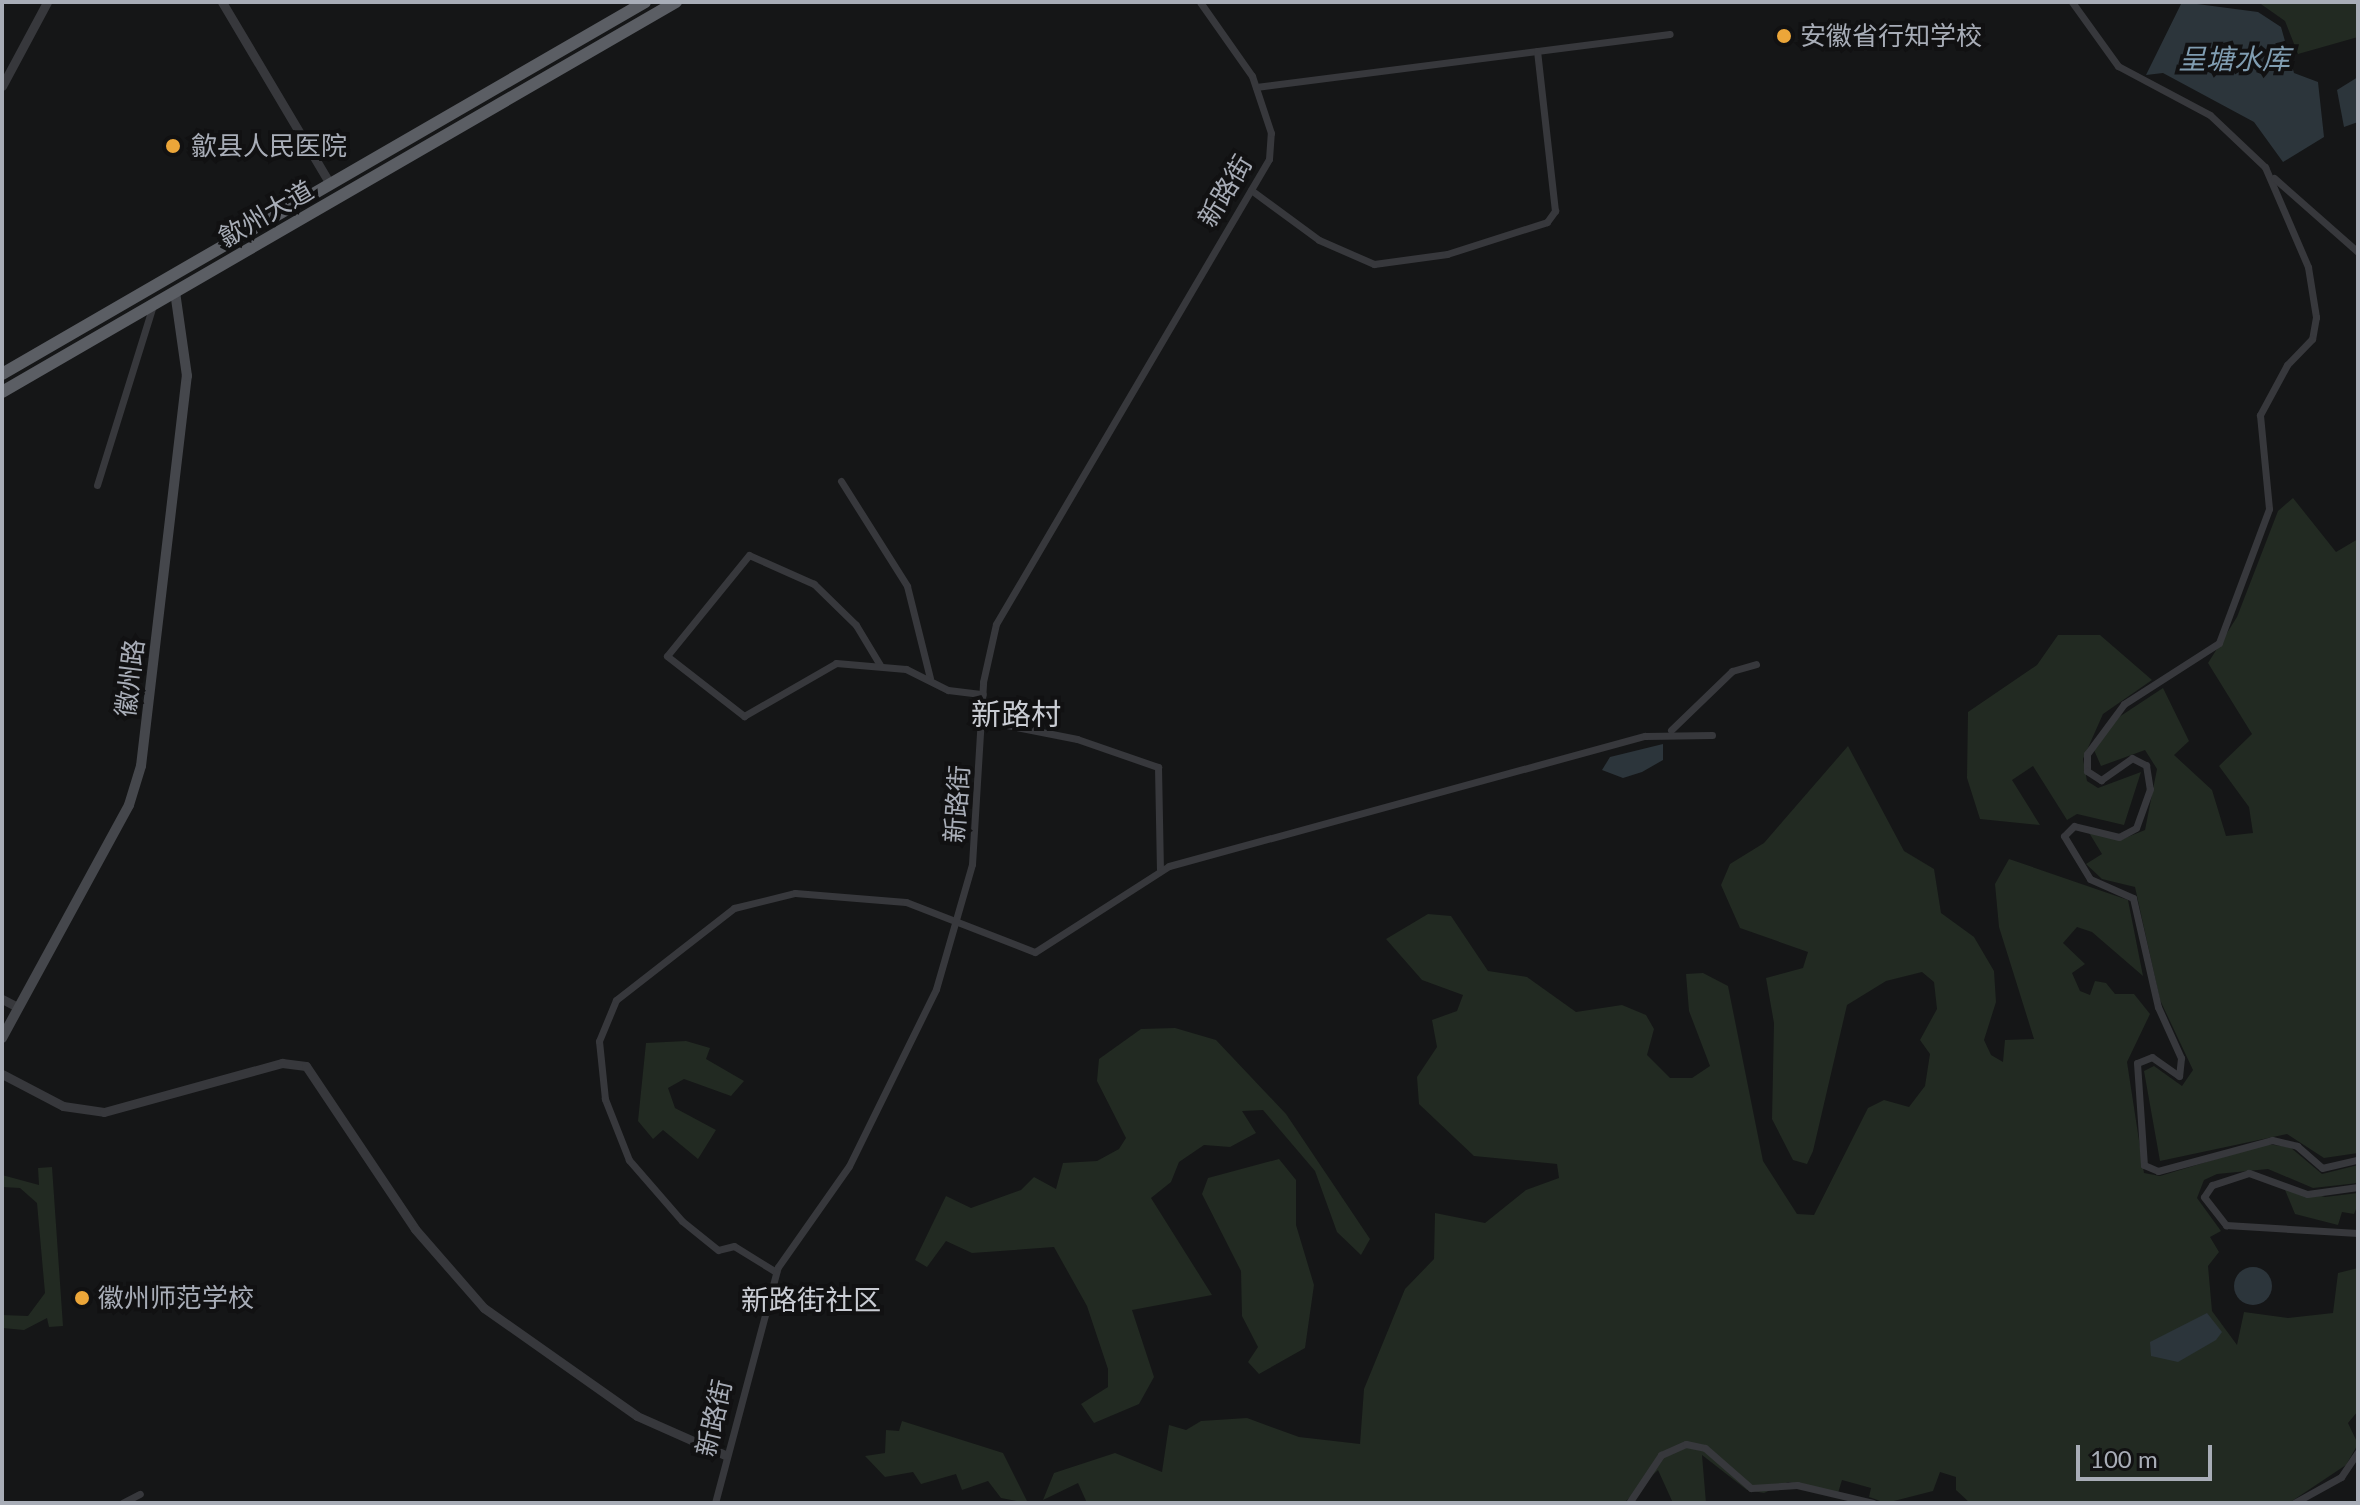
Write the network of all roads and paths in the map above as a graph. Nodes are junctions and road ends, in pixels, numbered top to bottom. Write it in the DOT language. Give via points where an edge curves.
graph roads {
  1 [pos="47,2"];
  2 [pos="222,2"];
  3 [pos="645,2"];
  4 [pos="676,2"];
  5 [pos="1200,2"];
  6 [pos="2072,2"];
  7 [pos="628,7"];
  8 [pos="1670,34"];
  9 [pos="1537,51"];
  10 [pos="2,86"];
  11 [pos="1256,87"];
  12 [pos="2272,177"];
  13 [pos="330,184"];
  14 [pos="1251,190"];
  15 [pos="2358,252"];
  16 [pos="175,292"];
  17 [pos="152,306"];
  18 [pos="2,374"];
  19 [pos="2,392"];
  20 [pos="841,481"];
  21 [pos="97,485"];
  22 [pos="1756,664"];
  23 [pos="880,665"];
  24 [pos="930,678"];
  25 [pos="983,694"];
  26 [pos="981,720"];
  27 [pos="1669,731"];
  28 [pos="1712,735"];
  29 [pos="1160,869"];
  30 [pos="956,923"];
  31 [pos="2,999"];
  32 [pos="18,1007"];
  33 [pos="2,1038"];
  34 [pos="2,1074"];
  35 [pos="2358,1160"];
  36 [pos="2358,1187"];
  37 [pos="2358,1233"];
  38 [pos="776,1272"];
  39 [pos="2358,1452"];
  40 [pos="725,1455"];
  41 [pos="140,1494"];
  42 [pos="122,1503"];
  43 [pos="715,1503"];
  44 [pos="1629,1503"];
  45 [pos="1873,1503"];
  46 [pos="2294,1503"];
  1 -- 10 [label="street"];
  2 -- 13 [label="street"];
  3 -- 7 [label="highway, 歙州大道"];
  4 -- 16 [label="highway, 歙州大道"];
  5 -- 11 [label="street, 新路街"];
  6 -- 12 [label="street" via="2118,66 2224,125"];
  7 -- 13 [label="highway, 歙州大道"];
  8 -- 9 [label="street"];
  9 -- 11 [label="street"];
  9 -- 14 [label="street" via="1555,211 1547,222 1447,254 1374,264 1303,231"];
  11 -- 14 [label="street, 新路街" via="1272,142"];
  12 -- 15 [label="street" via="2291,186"];
  12 -- 35 [label="street" via="2308,267 2317,325 2260,415 2267,520 2219,643 2124,704 2087,754 2087,771 2101,780 2132,758 2146,765 2150,789 2136,828 2119,837 2074,826 2064,836 2090,879 2133,898 2155,999 2181,1058 2179,1076 2152,1057 2136,1066 2146,1169 2272,1140 2297,1146 2322,1168"];
  13 -- 18 [label="highway, 歙州大道"];
  14 -- 25 [label="street, 新路街" via="1033,554 996,624"];
  16 -- 17 [label="highway, 歙州大道"];
  16 -- 32 [label="main road, 徽州路" via="187,376 141,766 129,805"];
  17 -- 19 [label="highway, 歙州大道"];
  17 -- 21 [label="street"];
  20 -- 24 [label="street" via="907,586"];
  22 -- 27 [label="street" via="1732,671"];
  23 -- 23 [label="street" via="824,666 744,716 667,656 749,555 814,584 856,625"];
  23 -- 24 [label="street"];
  24 -- 25 [label="street" via="948,690"];
  25 -- 26 [label="street, 新路街"];
  26 -- 29 [label="street" via="1077,739 1158,767"];
  26 -- 30 [label="street, 新路街" via="975,844"];
  27 -- 28 [label="street"];
  27 -- 29 [label="street"];
  29 -- 30 [label="street" via="1035,952"];
  30 -- 38 [label="street, 新路街" via="936,989 849,1166"];
  30 -- 38 [label="street" via="906,902 775,895 734,908 616,1000 599,1046 606,1106 629,1160 718,1250 734,1246"];
  31 -- 32 [label="street"];
  32 -- 33 [label="main road, 徽州路"];
  34 -- 40 [label="street" via="63,1106 104,1112 282,1063 306,1066 415,1229 484,1308 637,1416"];
  36 -- 37 [label="street" via="2307,1194 2249,1173 2212,1185 2204,1197 2226,1225"];
  38 -- 40 [label="street, 新路街"];
  39 -- 46 [label="street" via="2341,1477"];
  40 -- 43 [label="street, 新路街"];
  41 -- 42 [label="street"];
  44 -- 45 [label="street" via="1661,1455 1686,1444 1705,1448 1751,1488 1797,1485"];
}
